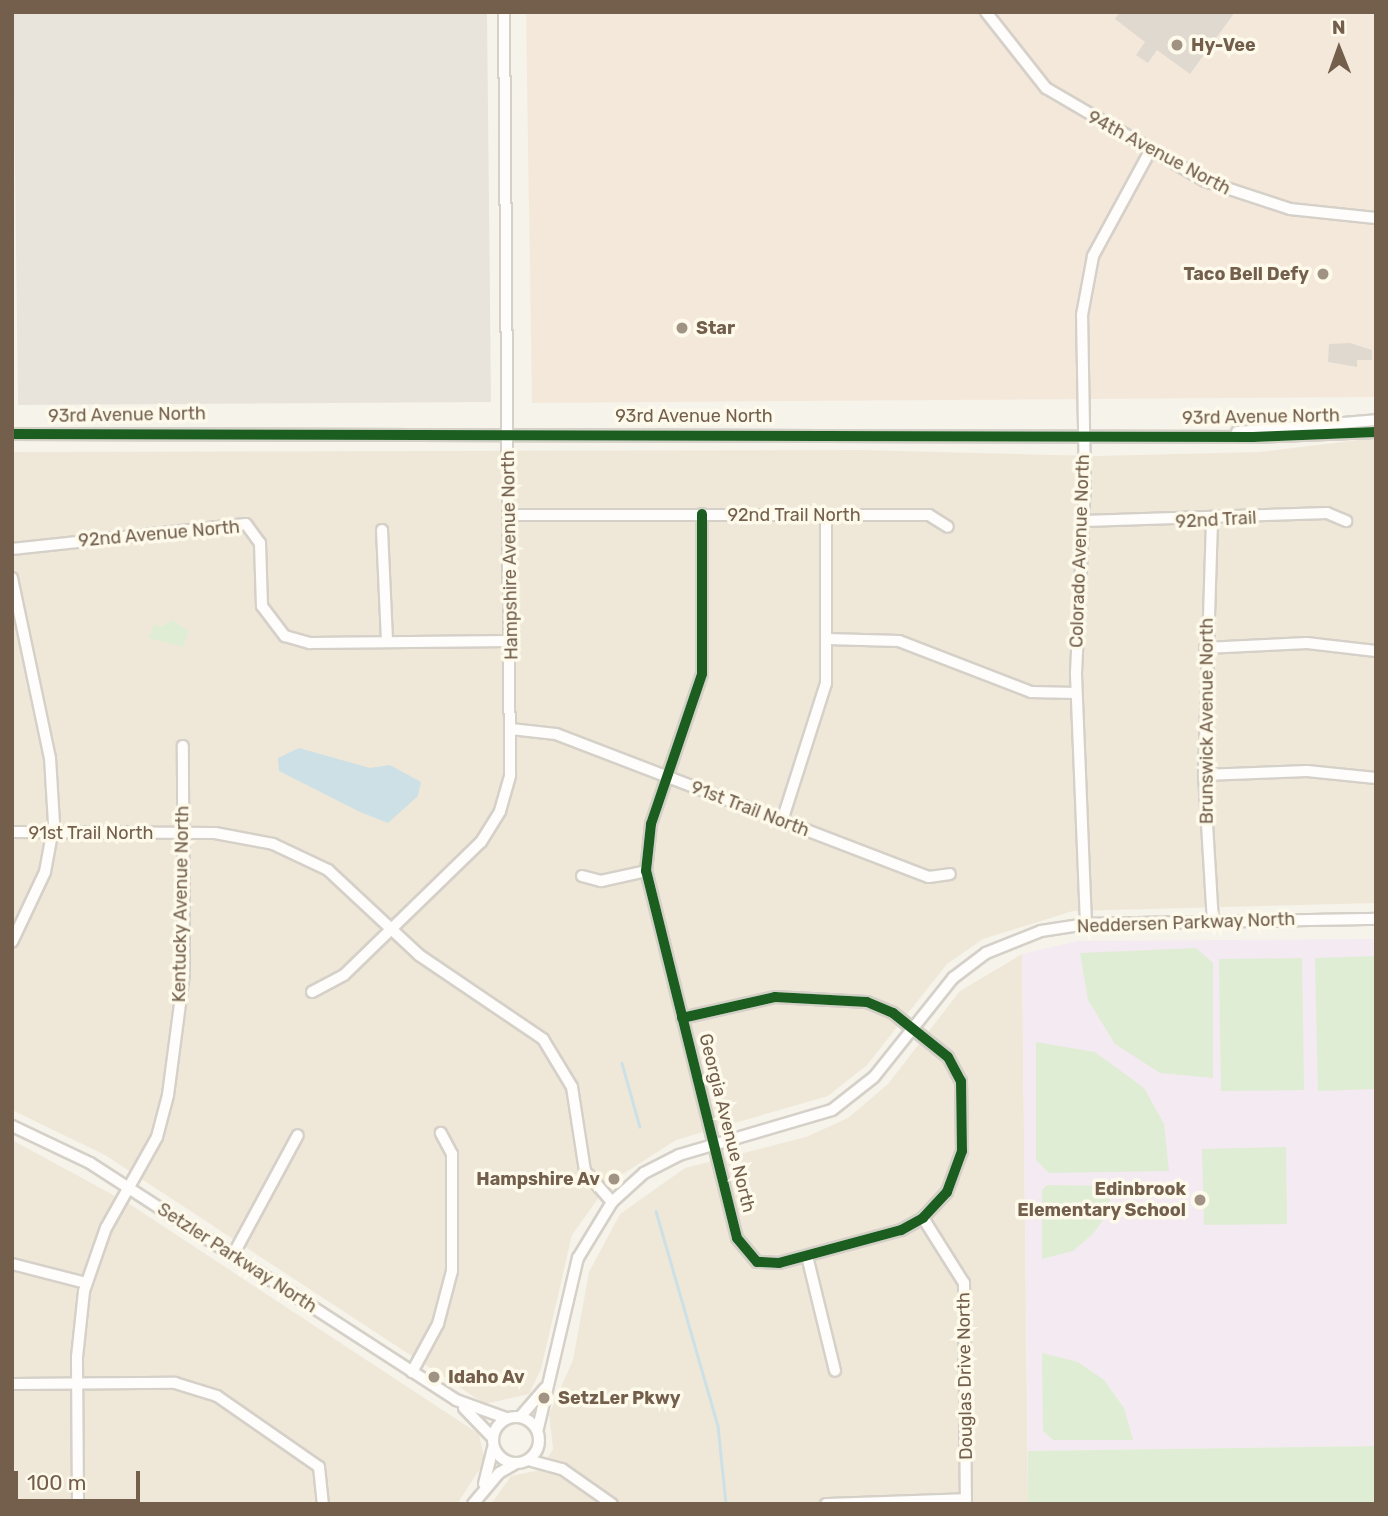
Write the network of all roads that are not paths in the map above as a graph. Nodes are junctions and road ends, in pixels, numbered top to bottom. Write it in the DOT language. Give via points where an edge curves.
graph roads {
  1 [pos="505,12"];
  2 [pos="986,12"];
  3 [pos="1150,151"];
  4 [pos="1375,217"];
  5 [pos="1376,419"];
  6 [pos="1376,432"];
  7 [pos="12,434"];
  8 [pos="508,434"];
  9 [pos="1211,436"];
  10 [pos="1084,437"];
  11 [pos="702,514"];
  12 [pos="510,515"];
  13 [pos="826,515"];
  14 [pos="1212,521"];
  15 [pos="1346,521"];
  16 [pos="1084,522"];
  17 [pos="948,527"];
  18 [pos="382,530"];
  19 [pos="12,549"];
  20 [pos="12,578"];
  21 [pos="827,639"];
  22 [pos="511,641"];
  23 [pos="387,642"];
  24 [pos="1205,648"];
  25 [pos="1376,651"];
  26 [pos="1076,693"];
  27 [pos="511,729"];
  28 [pos="183,746"];
  29 [pos="1204,775"];
  30 [pos="667,777"];
  31 [pos="1376,778"];
  32 [pos="782,821"];
  33 [pos="12,832"];
  34 [pos="184,832"];
  35 [pos="53,833"];
  36 [pos="646,872"];
  37 [pos="950,874"];
  38 [pos="582,876"];
  39 [pos="1376,919"];
  40 [pos="1213,921"];
  41 [pos="1086,924"];
  42 [pos="392,927"];
  43 [pos="12,943"];
  44 [pos="312,992"];
  45 [pos="682,1018"];
  46 [pos="912,1027"];
  47 [pos="12,1126"];
  48 [pos="441,1133"];
  49 [pos="298,1135"];
  50 [pos="714,1144"];
  51 [pos="130,1188"];
  52 [pos="612,1202"];
  53 [pos="923,1218"];
  54 [pos="233,1255"];
  55 [pos="807,1256"];
  56 [pos="12,1264"];
  57 [pos="86,1283"];
  58 [pos="835,1371"];
  59 [pos="412,1372"];
  60 [pos="550,1382"];
  61 [pos="76,1383"];
  62 [pos="12,1384"];
  63 [pos="456,1400"];
  64 [pos="521,1416"];
  65 [pos="506,1418"];
  66 [pos="538,1428"];
  67 [pos="493,1442"];
  68 [pos="540,1442"];
  69 [pos="528,1460"];
  70 [pos="516,1463"];
  71 [pos="562,1469"];
  72 [pos="476,1499"];
  73 [pos="966,1501"];
  74 [pos="78,1504"];
  75 [pos="323,1504"];
  76 [pos="612,1504"];
  77 [pos="826,1504"];
  1 -- 8 [label="street, Hampshire Avenue North"];
  2 -- 3 [label="street, 94th Avenue North" via="1046,88"];
  3 -- 4 [label="street, 94th Avenue North" via="1205,181 1272,205"];
  3 -- 10 [label="street, Colorado Avenue North" via="1093,256 1085,286"];
  5 -- 9 [label="street, 93rd Avenue North"];
  6 -- 9 [label="street, 93rd Avenue North"];
  7 -- 8 [label="street, 93rd Avenue North"];
  8 -- 10 [label="street, 93rd Avenue North"];
  8 -- 12 [label="street, Hampshire Avenue North"];
  9 -- 10 [label="street, 93rd Avenue North"];
  10 -- 16 [label="street, Colorado Avenue North"];
  11 -- 12 [label="street, 92nd Trail North"];
  11 -- 13 [label="street, 92nd Trail North"];
  11 -- 30 [label="street, Georgia Avenue North" via="704,659"];
  12 -- 22 [label="street, Hampshire Avenue North"];
  13 -- 17 [label="street, 92nd Trail North" via="929,515"];
  13 -- 21 [label="street"];
  14 -- 15 [label="street, 92nd Trail" via="1327,513"];
  14 -- 16 [label="street, 92nd Trail"];
  14 -- 24 [label="street, Brunswick Avenue North"];
  16 -- 26 [label="street, Colorado Avenue North"];
  18 -- 23 [label="street"];
  19 -- 23 [label="street, 92nd Avenue North" via="246,524 258,535 261,606 275,629 310,643"];
  20 -- 35 [label="street" via="50,758"];
  21 -- 26 [label="street" via="899,641 1031,692"];
  21 -- 32 [label="street" via="821,706"];
  22 -- 23 [label="street, 92nd Avenue North"];
  22 -- 27 [label="street, Hampshire Avenue North"];
  24 -- 25 [label="street" via="1307,643"];
  24 -- 29 [label="street, Brunswick Avenue North"];
  26 -- 41 [label="street, Colorado Avenue North"];
  27 -- 30 [label="street, 91st Trail North" via="556,734"];
  27 -- 42 [label="street, Hampshire Avenue North" via="510,775 491,827"];
  28 -- 34 [label="street, Kentucky Avenue North"];
  29 -- 31 [label="street" via="1307,771"];
  29 -- 40 [label="street, Brunswick Avenue North"];
  30 -- 32 [label="street, 91st Trail North"];
  30 -- 36 [label="street, Georgia Avenue North" via="647,840"];
  32 -- 37 [label="street, 91st Trail North" via="929,877"];
  33 -- 35 [label="street, 91st Trail North"];
  34 -- 35 [label="street, 91st Trail North"];
  34 -- 42 [label="street, 91st Trail North" via="244,836 302,855 352,888"];
  34 -- 51 [label="street, Kentucky Avenue North" via="184,974 168,1094 157,1137"];
  35 -- 43 [label="street" via="36,898"];
  36 -- 38 [label="street" via="601,881"];
  36 -- 45 [label="street, Georgia Avenue North"];
  39 -- 40 [label="street, Neddersen Parkway North"];
  40 -- 41 [label="street, Neddersen Parkway North"];
  41 -- 46 [label="street, Neddersen Parkway North" via="1041,931 986,953 953,978"];
  42 -- 44 [label="street, Hampshire Avenue North" via="344,975"];
  42 -- 52 [label="street" via="450,979 543,1039 572,1087 582,1163"];
  45 -- 46 [label="street" via="792,997 880,1004"];
  45 -- 50 [label="street, Georgia Avenue North"];
  46 -- 50 [label="street, Neddersen Parkway North" via="874,1077 832,1110"];
  46 -- 53 [label="street" via="948,1057 962,1094 960,1163 947,1192"];
  47 -- 51 [label="street, Setzler Parkway North"];
  48 -- 59 [label="street" via="453,1154 452,1271 438,1324"];
  49 -- 54 [label="street"];
  50 -- 52 [label="street, Neddersen Parkway North" via="661,1163"];
  50 -- 55 [label="street, Georgia Avenue North" via="741,1248 757,1262 779,1263"];
  51 -- 54 [label="street, Setzler Parkway North"];
  51 -- 57 [label="street, Kentucky Avenue North"];
  52 -- 60 [label="street, Neddersen Parkway North" via="578,1258"];
  53 -- 55 [label="street"];
  53 -- 73 [label="street, Douglas Drive North" via="964,1283"];
  54 -- 59 [label="street, Setzler Parkway North"];
  55 -- 58 [label="street"];
  56 -- 57 [label="street"];
  57 -- 61 [label="street, Kentucky Avenue North"];
  59 -- 63 [label="street, Setzler Parkway North"];
  60 -- 64 [label="street, Neddersen Parkway North"];
  60 -- 66 [label="street, Neddersen Parkway North"];
  61 -- 62 [label="street"];
  61 -- 74 [label="street, Kentucky Avenue North"];
  61 -- 75 [label="street" via="175,1383 217,1396 319,1466"];
  63 -- 65 [label="street, Setzler Parkway North"];
  63 -- 67 [label="street, Setzler Parkway North"];
  64 -- 65 [label="street"];
  64 -- 66 [label="street"];
  65 -- 67 [label="street"];
  66 -- 68 [label="street"];
  67 -- 70 [label="street"];
  67 -- 72 [label="street"];
  68 -- 69 [label="street"];
  68 -- 71 [label="street"];
  69 -- 70 [label="street"];
  69 -- 71 [label="street"];
  70 -- 72 [label="street"];
  71 -- 76 [label="street"];
  73 -- 77 [label="street"];
}
